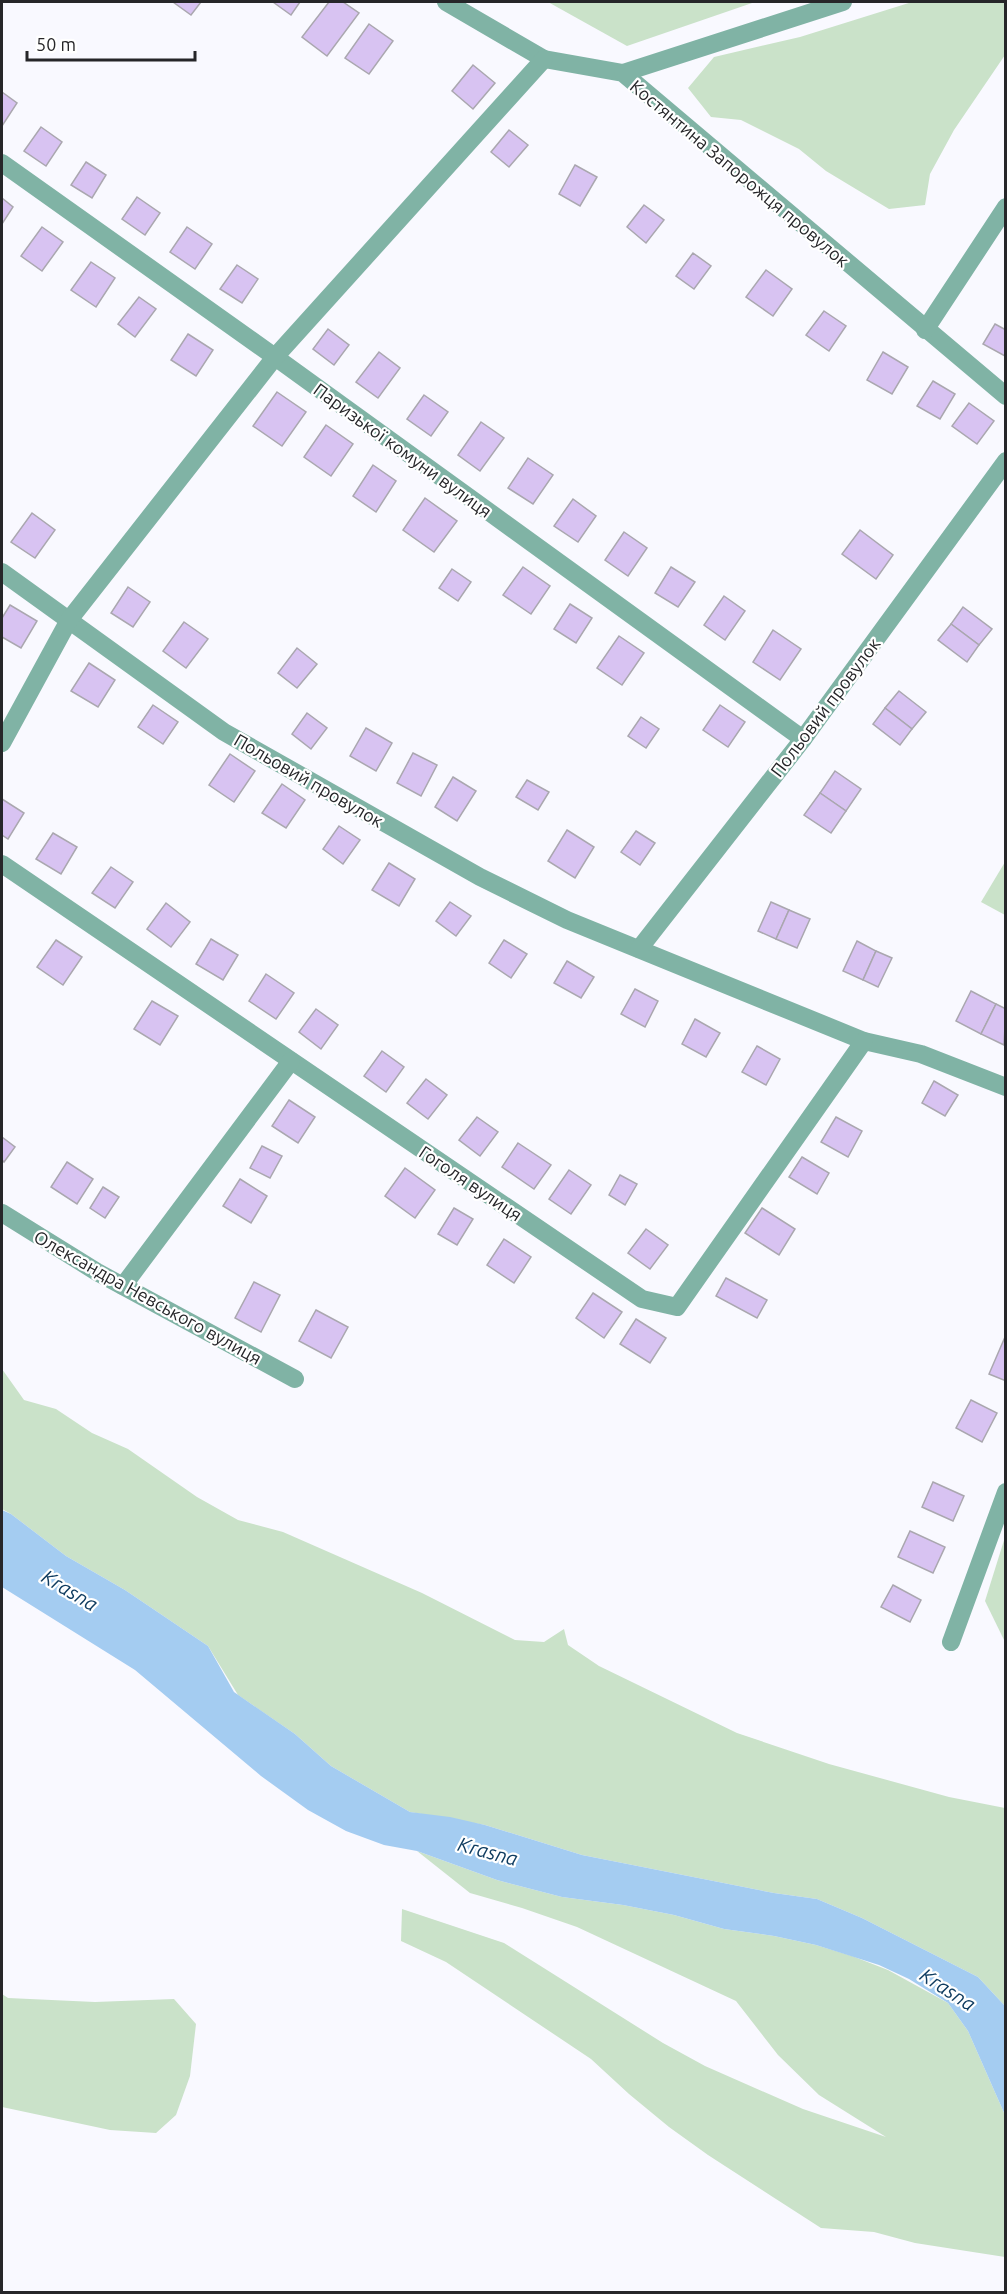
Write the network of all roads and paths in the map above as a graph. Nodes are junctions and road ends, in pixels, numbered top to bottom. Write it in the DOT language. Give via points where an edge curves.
graph roads {
  1 [pos="446,2"];
  2 [pos="843,2"];
  3 [pos="544,60"];
  4 [pos="622,73"];
  5 [pos="2,163"];
  6 [pos="1005,207"];
  7 [pos="925,330"];
  8 [pos="275,357"];
  9 [pos="1005,396"];
  10 [pos="1005,462"];
  11 [pos="2,572"];
  12 [pos="69,620"];
  13 [pos="803,739"];
  14 [pos="2,743"];
  15 [pos="2,864"];
  16 [pos="639,949"];
  17 [pos="864,1041"];
  18 [pos="291,1061"];
  19 [pos="1005,1087"];
  20 [pos="2,1213"];
  21 [pos="123,1286"];
  22 [pos="296,1379"];
  23 [pos="1005,1492"];
  24 [pos="951,1642"];
  1 -- 3 [label="street, Костянтина Запорожця провулок"];
  2 -- 4 [label="street"];
  3 -- 4 [label="street, Костянтина Запорожця провулок"];
  3 -- 8 [label="street"];
  4 -- 7 [label="street, Костянтина Запорожця провулок"];
  5 -- 8 [label="street, Паризької комуни вулиця"];
  6 -- 7 [label="street"];
  7 -- 9 [label="street, Костянтина Запорожця провулок"];
  8 -- 12 [label="street"];
  8 -- 13 [label="street, Паризької комуни вулиця"];
  10 -- 13 [label="street, Польовий провулок"];
  11 -- 12 [label="street, Польовий провулок"];
  12 -- 14 [label="street"];
  12 -- 16 [label="street, Польовий провулок" via="224,732 480,877 567,920"];
  13 -- 16 [label="street, Польовий провулок"];
  15 -- 18 [label="street, Гоголя вулиця"];
  16 -- 17 [label="street, Польовий провулок"];
  17 -- 18 [label="street, Гоголя вулиця" via="677,1307 642,1299"];
  17 -- 19 [label="street, Польовий провулок" via="921,1054"];
  18 -- 21 [label="street"];
  20 -- 21 [label="street, Олександра Невського вулиця"];
  21 -- 22 [label="street, Олександра Невського вулиця"];
  23 -- 24 [label="street"];
}
